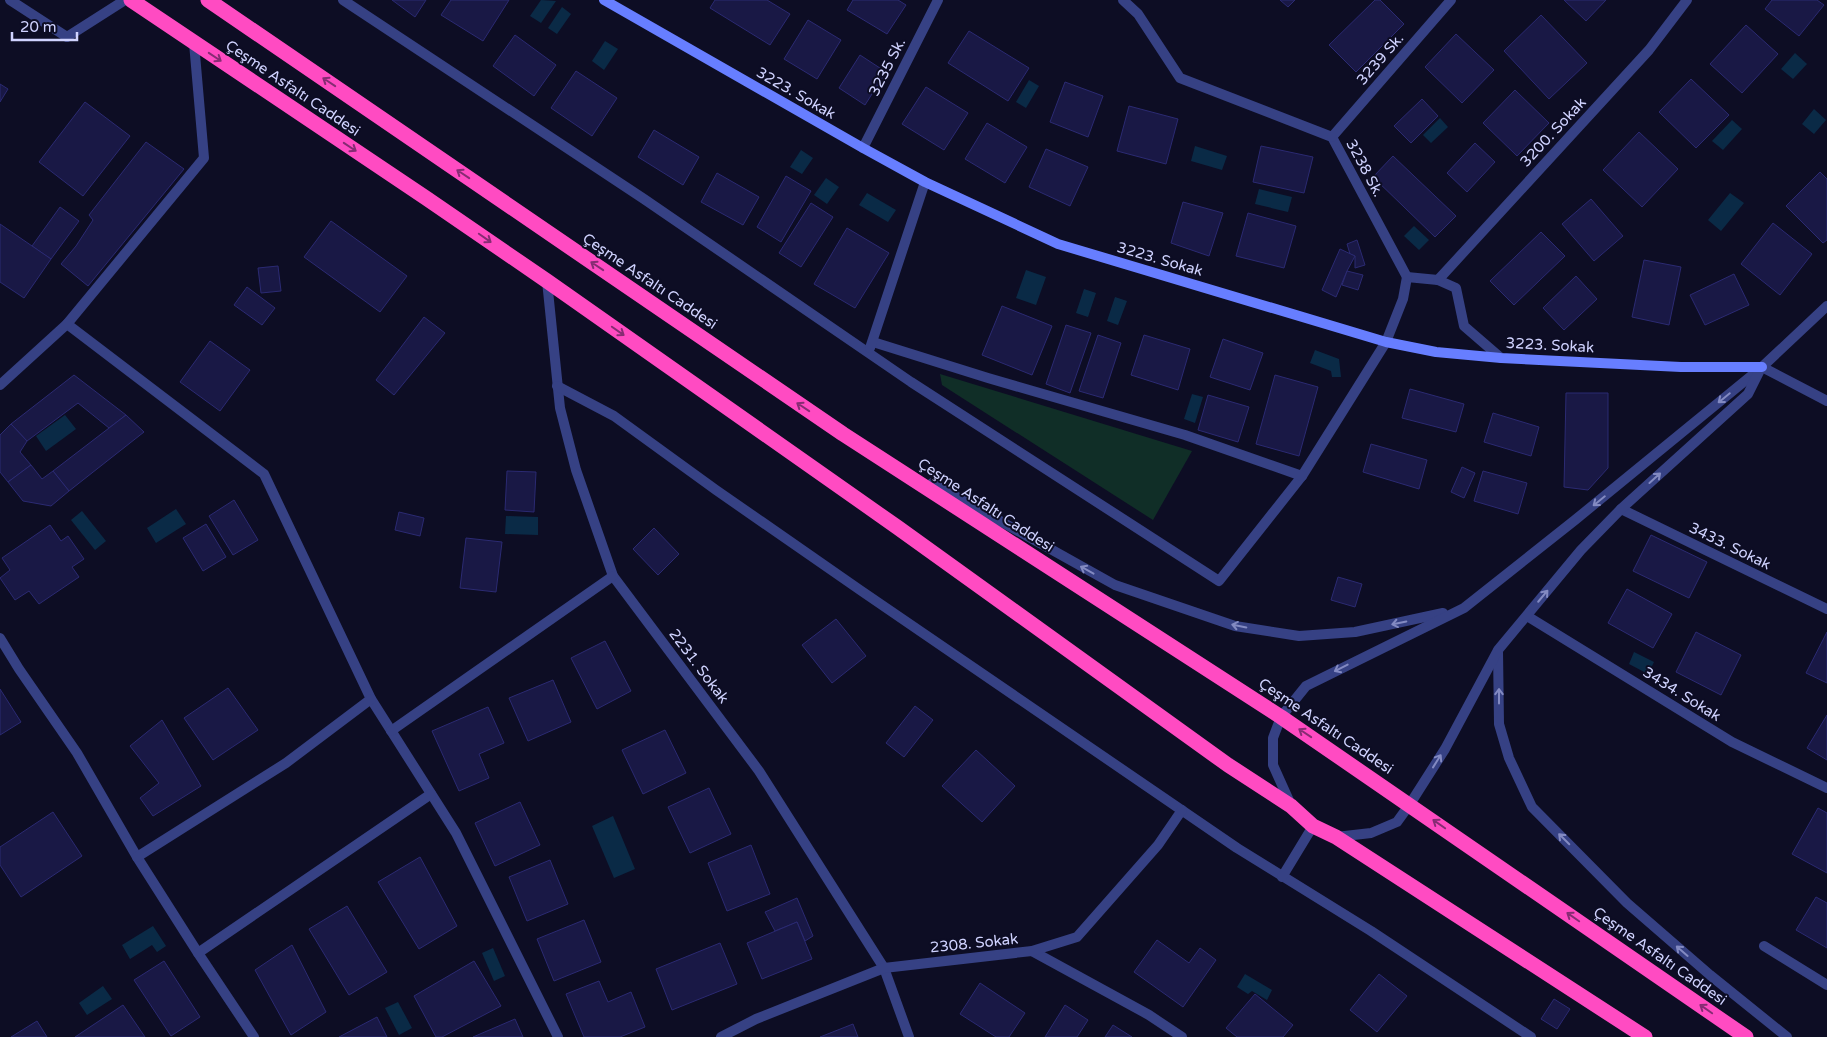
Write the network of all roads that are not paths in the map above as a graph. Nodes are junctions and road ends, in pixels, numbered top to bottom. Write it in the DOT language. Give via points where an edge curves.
graph roads {
  1 [pos="10,0"];
  2 [pos="125,0"];
  3 [pos="131,0"];
  4 [pos="208,0"];
  5 [pos="342,0"];
  6 [pos="604,0"];
  7 [pos="938,0"];
  8 [pos="1122,0"];
  9 [pos="1450,0"];
  10 [pos="1687,0"];
  11 [pos="194,43"];
  12 [pos="1332,137"];
  13 [pos="863,148"];
  14 [pos="925,182"];
  15 [pos="1407,278"];
  16 [pos="1438,280"];
  17 [pos="547,282"];
  18 [pos="1827,306"];
  19 [pos="67,324"];
  20 [pos="1386,342"];
  21 [pos="871,347"];
  22 [pos="1501,358"];
  23 [pos="1762,367"];
  24 [pos="0,384"];
  25 [pos="557,386"];
  26 [pos="1827,400"];
  27 [pos="844,434"];
  28 [pos="1302,476"];
  29 [pos="1621,509"];
  30 [pos="613,576"];
  31 [pos="1464,608"];
  32 [pos="1827,609"];
  33 [pos="1526,616"];
  34 [pos="0,638"];
  35 [pos="1498,650"];
  36 [pos="371,699"];
  37 [pos="1281,717"];
  38 [pos="391,731"];
  39 [pos="1827,788"];
  40 [pos="431,794"];
  41 [pos="1410,804"];
  42 [pos="1291,806"];
  43 [pos="1182,810"];
  44 [pos="1313,826"];
  45 [pos="1336,837"];
  46 [pos="137,858"];
  47 [pos="1282,877"];
  48 [pos="1764,946"];
  49 [pos="1032,952"];
  50 [pos="198,953"];
  51 [pos="884,968"];
  52 [pos="1827,985"];
  53 [pos="254,1037"];
  54 [pos="558,1037"];
  55 [pos="721,1037"];
  56 [pos="909,1037"];
  57 [pos="1182,1037"];
  58 [pos="1531,1037"];
  59 [pos="1645,1037"];
  60 [pos="1746,1037"];
  61 [pos="1787,1037"];
  1 -- 2 [label="street" via="67,37"];
  3 -- 11 [label="highway, Çeşme Asfaltı Caddesi"];
  27 -- 4 [label="highway, Çeşme Asfaltı Caddesi, one-way"];
  5 -- 21 [label="street"];
  6 -- 13 [label="street, 3223. Sokak"];
  7 -- 13 [label="street, 3235 Sk."];
  8 -- 12 [label="street, 3238 Sk." via="1138,14 1180,78"];
  9 -- 12 [label="street, 3239 Sk."];
  10 -- 16 [label="street, 3200. Sokak" via="1649,50"];
  11 -- 17 [label="highway, Çeşme Asfaltı Caddesi, one-way"];
  11 -- 19 [label="street" via="204,158"];
  12 -- 15 [label="street, 3238 Sk."];
  13 -- 14 [label="street, 3223. Sokak"];
  14 -- 20 [label="street, 3223. Sokak" via="1058,244"];
  14 -- 21 [label="street"];
  15 -- 16 [label="street"];
  15 -- 20 [label="street" via="1403,299"];
  16 -- 22 [label="street" via="1456,288 1464,326"];
  17 -- 25 [label="street, 2231. Sokak"];
  17 -- 42 [label="highway, Çeşme Asfaltı Caddesi, one-way"];
  18 -- 23 [label="street"];
  19 -- 24 [label="street"];
  19 -- 36 [label="street" via="264,474"];
  20 -- 22 [label="street, 3223. Sokak" via="1436,352"];
  20 -- 28 [label="street"];
  21 -- 28 [label="street" via="1185,435"];
  21 -- 28 [label="street" via="911,382 1220,581"];
  22 -- 23 [label="street, 3223. Sokak" via="1681,368"];
  23 -- 26 [label="street"];
  29 -- 23 [label="street, one-way" via="1748,394"];
  23 -- 31 [label="street, one-way"];
  25 -- 30 [label="street, 2231. Sokak" via="576,470"];
  25 -- 43 [label="street" via="614,416 828,568"];
  31 -- 27 [label="street, one-way" via="1355,632 1309,636 1235,626 1115,585"];
  27 -- 37 [label="highway, Çeşme Asfaltı Caddesi"];
  29 -- 32 [label="street, 3433. Sokak"];
  33 -- 29 [label="street, one-way" via="1581,550"];
  30 -- 38 [label="street"];
  30 -- 51 [label="street, 2231. Sokak" via="759,771"];
  31 -- 37 [label="street, one-way" via="1306,686"];
  33 -- 35 [label="street"];
  33 -- 39 [label="street, 3434. Sokak" via="1732,742"];
  34 -- 46 [label="street" via="77,753"];
  41 -- 35 [label="street, one-way" via="1445,749"];
  61 -- 35 [label="street, one-way" via="1627,903 1532,807 1508,758 1499,724"];
  36 -- 38 [label="street"];
  36 -- 46 [label="street" via="286,764"];
  41 -- 37 [label="highway, Çeşme Asfaltı Caddesi, one-way"];
  37 -- 42 [label="street" via="1273,738 1273,764"];
  38 -- 40 [label="street"];
  40 -- 50 [label="street"];
  40 -- 54 [label="street" via="456,833"];
  41 -- 45 [label="street" via="1397,822 1371,833"];
  60 -- 41 [label="highway, Çeşme Asfaltı Caddesi, one-way"];
  42 -- 44 [label="highway, Çeşme Asfaltı Caddesi"];
  43 -- 47 [label="street"];
  43 -- 49 [label="street, 2308. Sokak" via="1158,846 1077,937"];
  44 -- 45 [label="highway, Çeşme Asfaltı Caddesi"];
  44 -- 47 [label="street"];
  45 -- 59 [label="highway, Çeşme Asfaltı Caddesi"];
  46 -- 50 [label="street"];
  47 -- 58 [label="street"];
  48 -- 52 [label="street"];
  49 -- 51 [label="street, 2308. Sokak"];
  49 -- 57 [label="street" via="1149,1015"];
  50 -- 53 [label="street"];
  51 -- 55 [label="street, 2308. Sokak" via="756,1019"];
  51 -- 56 [label="street, 2231. Sokak"];
}
